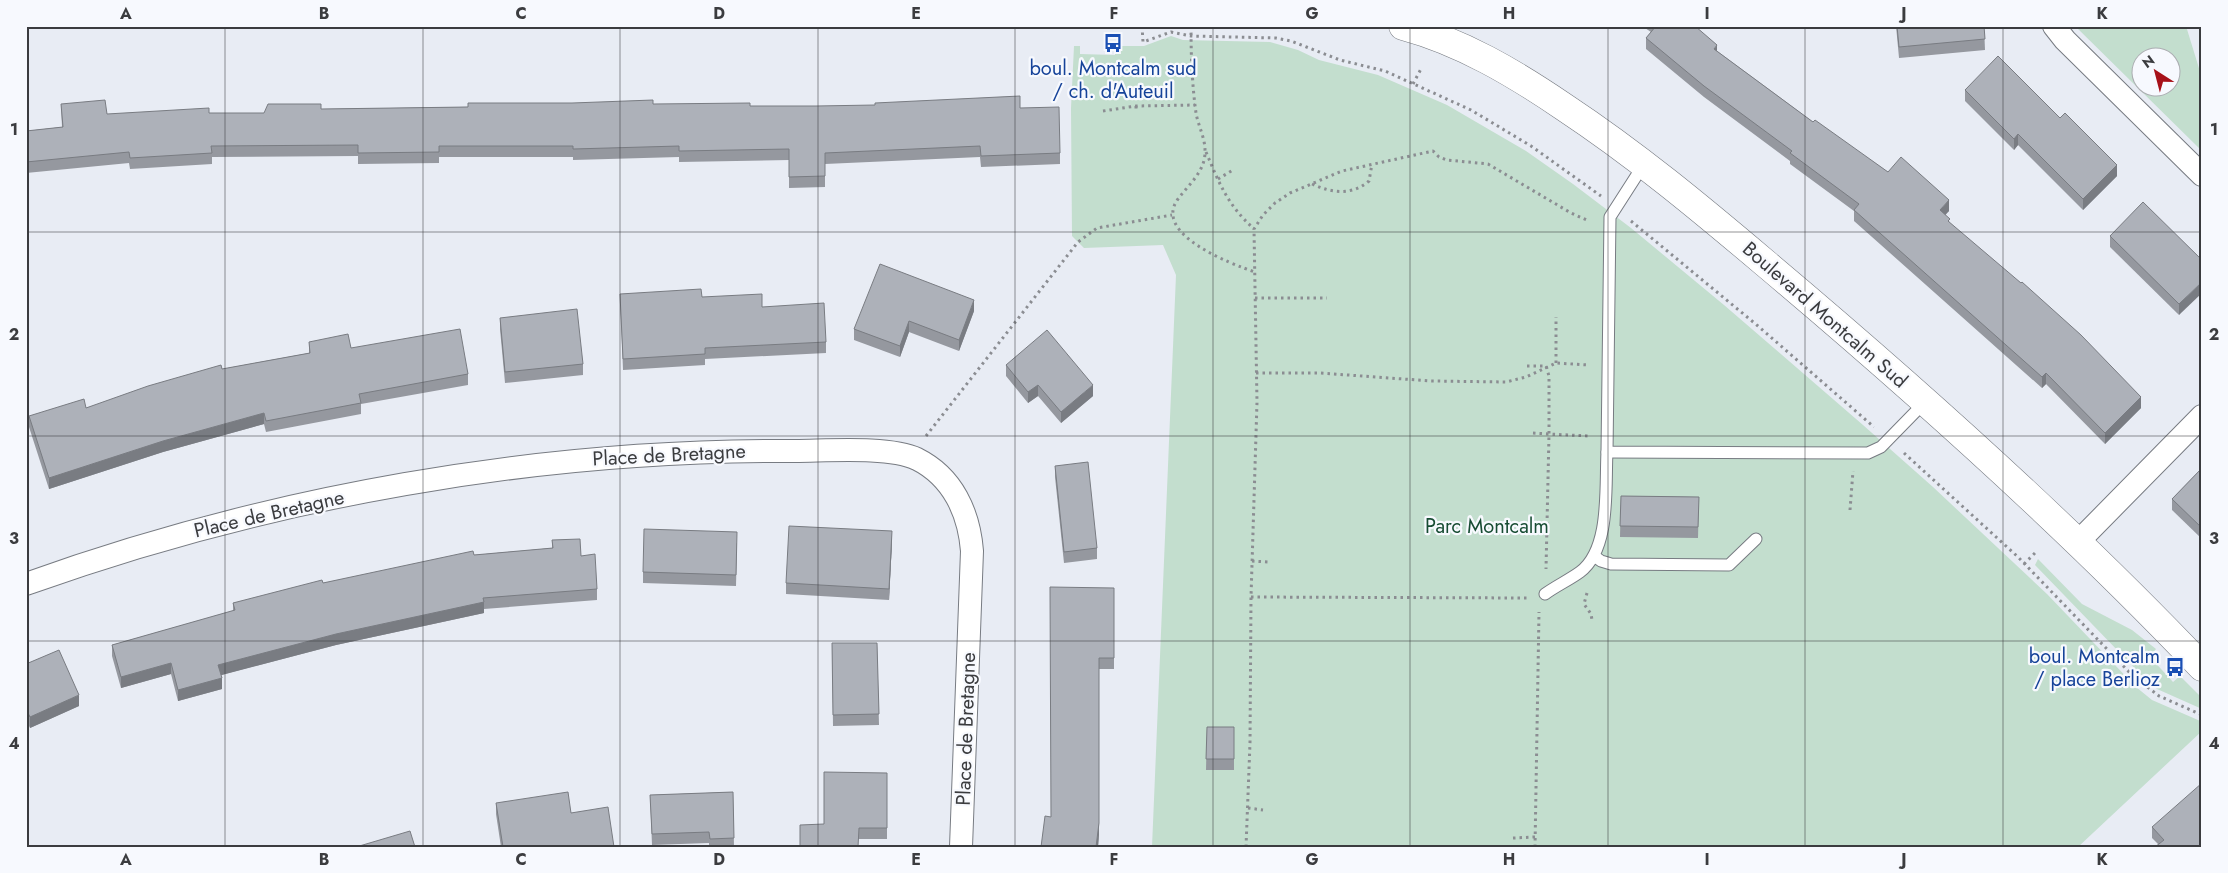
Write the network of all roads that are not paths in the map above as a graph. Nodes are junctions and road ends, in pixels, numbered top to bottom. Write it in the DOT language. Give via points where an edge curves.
graph roads {
  1 [pos="1403,26"];
  2 [pos="2054,26"];
  3 [pos="1442,32"];
  4 [pos="1644,164"];
  5 [pos="2202,175"];
  6 [pos="1926,402"];
  7 [pos="2202,416"];
  8 [pos="1607,452"];
  9 [pos="1756,539"];
  10 [pos="2078,543"];
  11 [pos="1594,556"];
  12 [pos="26,584"];
  13 [pos="1545,594"];
  14 [pos="2202,668"];
  15 [pos="961,847"];
  1 -- 3 [label="street, Boulevard Montcalm Sud"];
  2 -- 5 [label="street"];
  3 -- 4 [label="street, Boulevard Montcalm Sud" via="1541,92"];
  4 -- 6 [label="street, Boulevard Montcalm Sud"];
  4 -- 8 [label="lane" via="1610,217"];
  6 -- 8 [label="lane" via="1881,447 1868,453"];
  6 -- 10 [label="street, Boulevard Montcalm Sud"];
  7 -- 10 [label="street"];
  8 -- 11 [label="lane" via="1603,532"];
  9 -- 11 [label="lane" via="1729,565 1611,564"];
  10 -- 14 [label="street, Boulevard Montcalm Sud"];
  11 -- 13 [label="lane" via="1581,572"];
  12 -- 15 [label="street, Place de Bretagne" via="130,549 238,520 384,489 543,464 748,451 886,452 909,456 932,469 947,483 966,514 970,531 972,551"];
}
